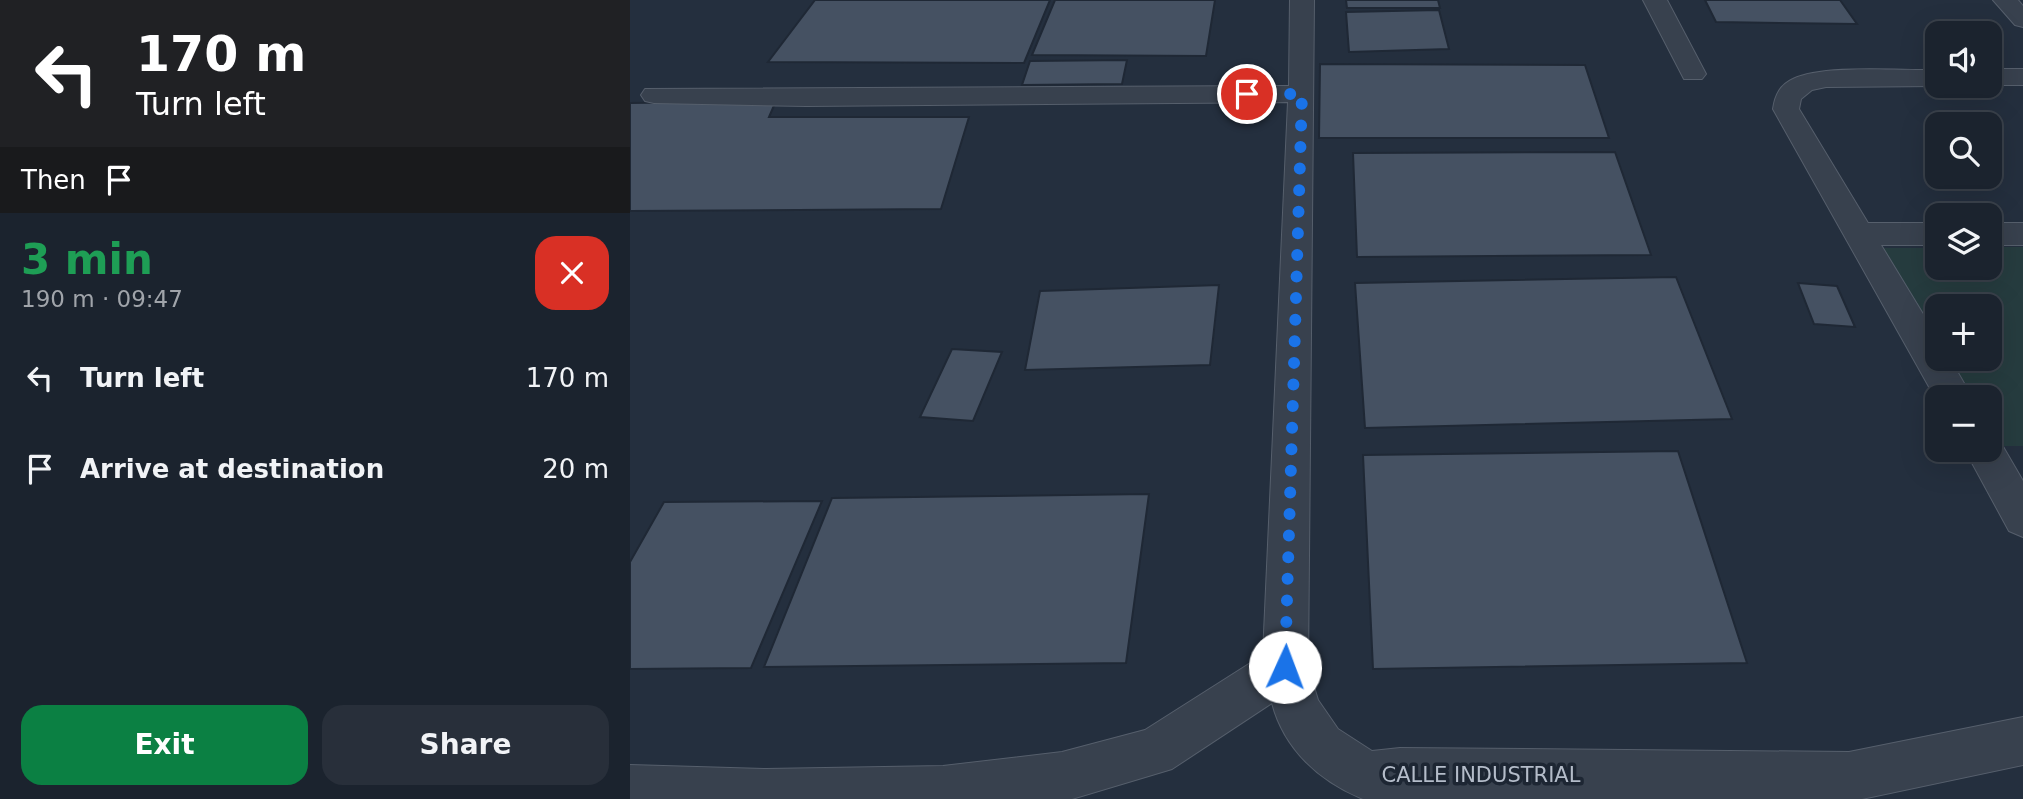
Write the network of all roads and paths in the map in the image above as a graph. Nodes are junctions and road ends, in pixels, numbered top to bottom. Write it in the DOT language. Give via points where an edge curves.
graph roads {
  1 [pos="1302,0"];
  2 [pos="1656,0"];
  3 [pos="2006,0"];
  4 [pos="2023,20"];
  5 [pos="1693,74"];
  6 [pos="2002,77"];
  7 [pos="2023,77"];
  8 [pos="1925,78"];
  9 [pos="1302,94"];
  10 [pos="654,95"];
  11 [pos="2023,233"];
  12 [pos="1860,234"];
  13 [pos="1925,234"];
  14 [pos="2002,234"];
  15 [pos="1947,385"];
  16 [pos="2002,462"];
  17 [pos="2023,518"];
  18 [pos="1285,667"];
  19 [pos="2023,741"];
  20 [pos="630,790"];
  1 -- 9 [label="street, CALLE INDUSTRIAL"];
  2 -- 5 [label="street"];
  3 -- 4 [label="street"];
  6 -- 7 [label="street"];
  8 -- 12 [label="street" via="1826,79 1803,84 1788,96 1786,109 1792,124"];
  9 -- 10 [label="street"];
  9 -- 18 [label="street, CALLE INDUSTRIAL"];
  11 -- 14 [label="street"];
  12 -- 13 [label="street"];
  12 -- 15 [label="street"];
  16 -- 17 [label="street"];
  18 -- 19 [label="street, CALLE INDUSTRIAL" via="1298,712 1321,746 1367,776 1849,777"];
  18 -- 20 [label="street" via="1155,752 1062,777 943,792"];
}
